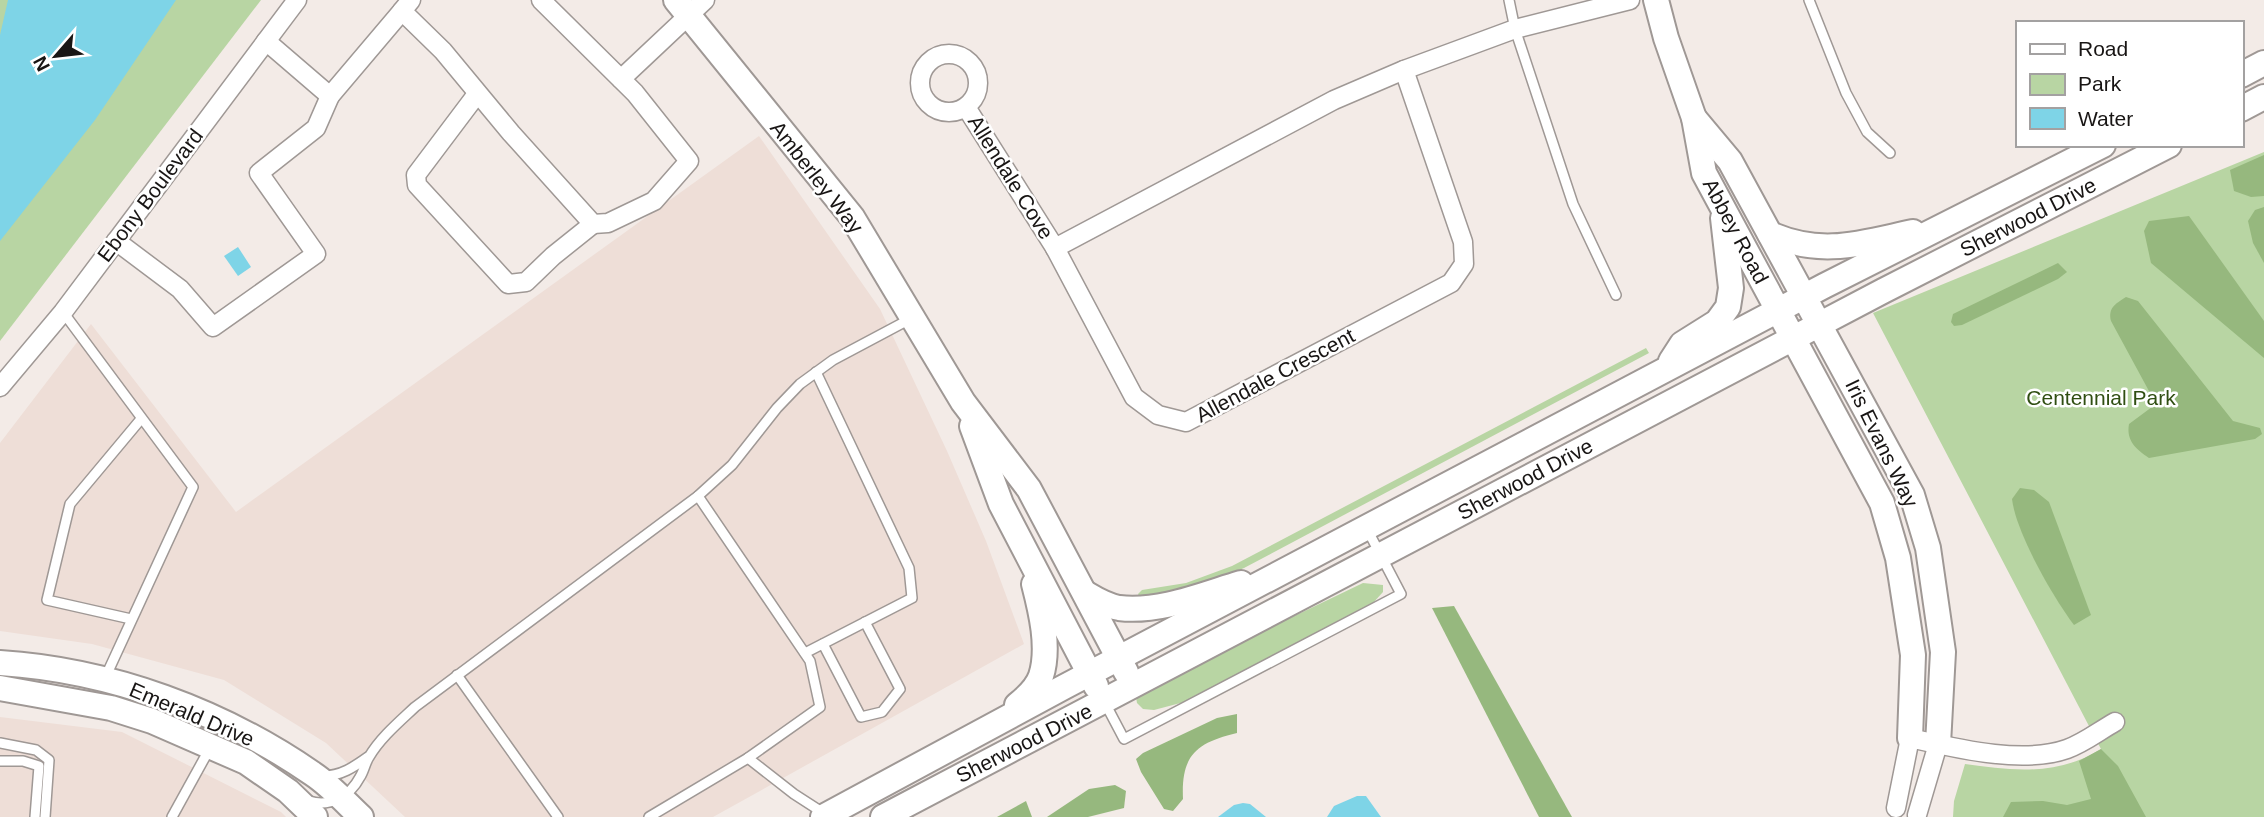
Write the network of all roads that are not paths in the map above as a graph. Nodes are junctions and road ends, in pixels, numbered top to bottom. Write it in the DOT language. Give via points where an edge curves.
graph roads {
  1 [pos="297,0"];
  2 [pos="541,0"];
  3 [pos="1509,0"];
  4 [pos="1630,0"];
  5 [pos="1656,0"];
  6 [pos="1809,0"];
  7 [pos="690,4"];
  8 [pos="406,6"];
  9 [pos="1516,29"];
  10 [pos="266,41"];
  11 [pos="2264,63"];
  12 [pos="1404,70"];
  13 [pos="2243,74"];
  14 [pos="621,79"];
  15 [pos="477,94"];
  16 [pos="330,96"];
  17 [pos="2264,97"];
  18 [pos="966,107"];
  19 [pos="2243,108"];
  20 [pos="1694,118"];
  21 [pos="2100,147"];
  22 [pos="2165,147"];
  23 [pos="1890,153"];
  24 [pos="1721,207"];
  25 [pos="593,224"];
  26 [pos="1946,225"];
  27 [pos="1770,234"];
  28 [pos="116,242"];
  29 [pos="1055,248"];
  30 [pos="1616,295"];
  31 [pos="1805,297"];
  32 [pos="63,312"];
  33 [pos="1779,312"];
  34 [pos="912,317"];
  35 [pos="1820,324"];
  36 [pos="1794,338"];
  37 [pos="1665,371"];
  38 [pos="816,372"];
  39 [pos="0,387"];
  40 [pos="963,402"];
  41 [pos="141,419"];
  42 [pos="698,496"];
  43 [pos="1367,529"];
  44 [pos="1025,549"];
  45 [pos="1381,555"];
  46 [pos="1314,557"];
  47 [pos="1085,593"];
  48 [pos="131,619"];
  49 [pos="864,622"];
  50 [pos="823,644"];
  51 [pos="805,653"];
  52 [pos="1119,658"];
  53 [pos="0,663"];
  54 [pos="1090,674"];
  55 [pos="457,675"];
  56 [pos="104,679"];
  57 [pos="1133,685"];
  58 [pos="0,688"];
  59 [pos="1104,701"];
  60 [pos="2115,722"];
  61 [pos="987,731"];
  62 [pos="1910,738"];
  63 [pos="0,743"];
  64 [pos="1938,744"];
  65 [pos="211,746"];
  66 [pos="369,757"];
  67 [pos="748,758"];
  68 [pos="0,761"];
  69 [pos="315,775"];
  70 [pos="289,791"];
  71 [pos="341,798"];
  72 [pos="1896,808"];
  73 [pos="1917,815"];
  74 [pos="825,816"];
  75 [pos="34,817"];
  76 [pos="45,817"];
  77 [pos="172,817"];
  78 [pos="315,817"];
  79 [pos="361,817"];
  80 [pos="558,817"];
  81 [pos="649,817"];
  82 [pos="883,817"];
  1 -- 10 [label="street, Ebony Boulevard"];
  2 -- 14 [label="street"];
  3 -- 9 [label="lane"];
  4 -- 9 [label="street"];
  5 -- 20 [label="main road, Abbey Road"];
  6 -- 23 [label="lane" via="1846,93 1867,132"];
  7 -- 14 [label="street" via="672,32"];
  7 -- 34 [label="main road, Amberley Way" via="752,95 852,217"];
  8 -- 15 [label="street"];
  8 -- 16 [label="street"];
  9 -- 12 [label="street"];
  9 -- 30 [label="lane" via="1573,204"];
  10 -- 16 [label="street"];
  10 -- 28 [label="street, Ebony Boulevard"];
  11 -- 13 [label="main road"];
  12 -- 29 [label="street" via="1334,100"];
  12 -- 29 [label="street, Allendale Crescent" via="1463,242 1464,264 1451,283 1186,422 1158,415 1134,397"];
  14 -- 25 [label="street" via="689,161 654,201 608,223"];
  15 -- 25 [label="street"];
  15 -- 25 [label="street" via="416,175 418,185 508,284 526,282"];
  16 -- 28 [label="street" via="316,128 260,173 316,254 213,327 180,289"];
  17 -- 19 [label="main road"];
  18 -- 29 [label="street, Allendale Cove"];
  20 -- 24 [label="main road, Abbey Road" via="1704,173"];
  20 -- 27 [label="main road, Abbey Road" via="1730,161"];
  21 -- 26 [label="main road, Sherwood Drive"];
  22 -- 35 [label="main road, Sherwood Drive"];
  24 -- 33 [label="main road, Abbey Road"];
  24 -- 37 [label="main road" via="1731,288 1728,307 1717,322 1682,344"];
  26 -- 27 [label="main road" via="1847,246 1814,247"];
  26 -- 31 [label="main road, Sherwood Drive"];
  27 -- 31 [label="main road, Abbey Road"];
  28 -- 32 [label="street, Ebony Boulevard"];
  31 -- 33 [label="main road, Sherwood Drive"];
  31 -- 35 [label="main road, Abbey Road"];
  32 -- 39 [label="street, Ebony Boulevard"];
  32 -- 41 [label="lane"];
  33 -- 36 [label="main road, Abbey Road"];
  33 -- 37 [label="main road, Sherwood Drive"];
  34 -- 38 [label="lane"];
  34 -- 40 [label="main road, Amberley Way"];
  35 -- 36 [label="main road, Sherwood Drive"];
  35 -- 64 [label="main road, Iris Evans Way" via="1912,495 1928,548 1943,652"];
  36 -- 45 [label="main road, Sherwood Drive"];
  36 -- 62 [label="main road, Iris Evans Way" via="1882,503 1892,536 1913,655"];
  37 -- 43 [label="main road, Sherwood Drive"];
  38 -- 42 [label="lane"];
  38 -- 49 [label="lane" via="909,568 912,598"];
  40 -- 44 [label="main road, Amberley Way" via="1001,504"];
  40 -- 47 [label="main road, Amberley Way" via="1029,489"];
  41 -- 48 [label="lane" via="193,487"];
  41 -- 48 [label="lane" via="70,504 47,600"];
  42 -- 51 [label="lane"];
  42 -- 55 [label="lane"];
  43 -- 45 [label="lane"];
  43 -- 46 [label="main road, Sherwood Drive"];
  44 -- 54 [label="main road, Amberley Way"];
  44 -- 61 [label="main road" via="1044,635 1041,676 1025,699"];
  45 -- 57 [label="main road, Sherwood Drive"];
  45 -- 59 [label="lane" via="1401,593 1390,600 1124,739"];
  46 -- 47 [label="main road" via="1156,606 1118,608"];
  46 -- 52 [label="main road, Sherwood Drive"];
  47 -- 52 [label="main road, Amberley Way"];
  48 -- 56 [label="lane"];
  49 -- 50 [label="lane"];
  49 -- 50 [label="lane" via="900,688 882,712 861,717"];
  50 -- 51 [label="lane"];
  51 -- 67 [label="lane" via="820,707"];
  52 -- 54 [label="main road, Sherwood Drive"];
  52 -- 57 [label="main road, Amberley Way"];
  53 -- 56 [label="main road, Emerald Drive"];
  54 -- 59 [label="main road, Amberley Way"];
  54 -- 61 [label="main road, Sherwood Drive"];
  55 -- 66 [label="lane" via="397,724"];
  55 -- 80 [label="lane"];
  56 -- 69 [label="main road, Emerald Drive" via="157,694 244,732"];
  57 -- 59 [label="main road, Sherwood Drive"];
  58 -- 65 [label="main road, Emerald Drive" via="111,708"];
  59 -- 82 [label="main road, Sherwood Drive"];
  60 -- 64 [label="street" via="2067,749 2046,754"];
  61 -- 74 [label="main road, Sherwood Drive"];
  62 -- 64 [label="street"];
  62 -- 72 [label="street, Iris Evans Way"];
  63 -- 76 [label="lane" via="36,750 49,760"];
  64 -- 73 [label="street, Iris Evans Way"];
  65 -- 70 [label="main road, Emerald Drive" via="246,762"];
  65 -- 77 [label="lane"];
  66 -- 69 [label="lane" via="334,776"];
  66 -- 71 [label="lane" via="359,780"];
  67 -- 74 [label="lane"];
  67 -- 81 [label="lane"];
  68 -- 75 [label="lane" via="39,766"];
  69 -- 71 [label="main road, Emerald Drive"];
  70 -- 71 [label="lane" via="325,804"];
  70 -- 78 [label="main road, Emerald Drive"];
  71 -- 79 [label="main road, Emerald Drive"];
}
